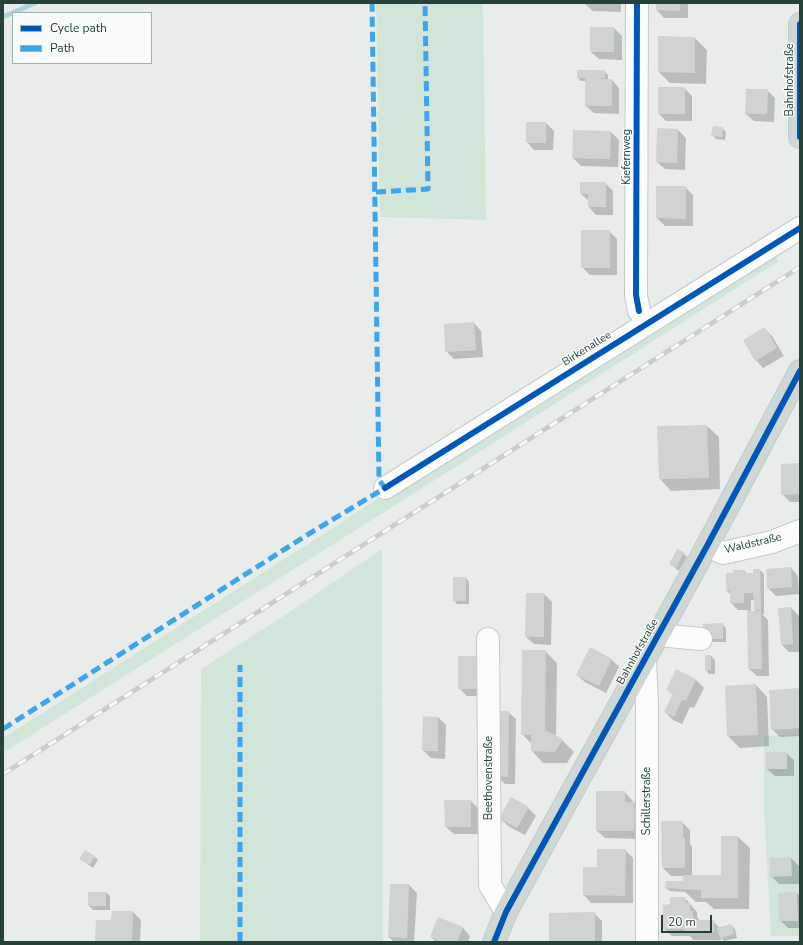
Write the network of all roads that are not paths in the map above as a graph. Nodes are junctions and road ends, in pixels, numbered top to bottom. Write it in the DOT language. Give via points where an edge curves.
graph roads {
  1 [pos="637,3"];
  2 [pos="800,24"];
  3 [pos="800,137"];
  4 [pos="800,228"];
  5 [pos="639,310"];
  6 [pos="800,371"];
  7 [pos="385,488"];
  8 [pos="800,531"];
  9 [pos="707,546"];
  10 [pos="658,635"];
  11 [pos="488,639"];
  12 [pos="700,639"];
  13 [pos="645,660"];
  14 [pos="506,912"];
  15 [pos="494,942"];
  16 [pos="647,942"];
  1 -- 5 [label="street, Kiefernweg" via="636,295"];
  2 -- 3 [label="main road, Bahnhofstraße"];
  4 -- 7 [label="street, Birkenallee"];
  6 -- 9 [label="main road, Bahnhofstraße"];
  8 -- 9 [label="street, Waldstraße" via="772,542 723,554"];
  9 -- 10 [label="main road, Bahnhofstraße"];
  10 -- 12 [label="street"];
  10 -- 13 [label="main road, Bahnhofstraße"];
  11 -- 14 [label="street, Beethovenstraße" via="490,885"];
  13 -- 14 [label="main road, Bahnhofstraße"];
  13 -- 16 [label="street, Schillerstraße"];
  14 -- 15 [label="main road, Bahnhofstraße"];
}
